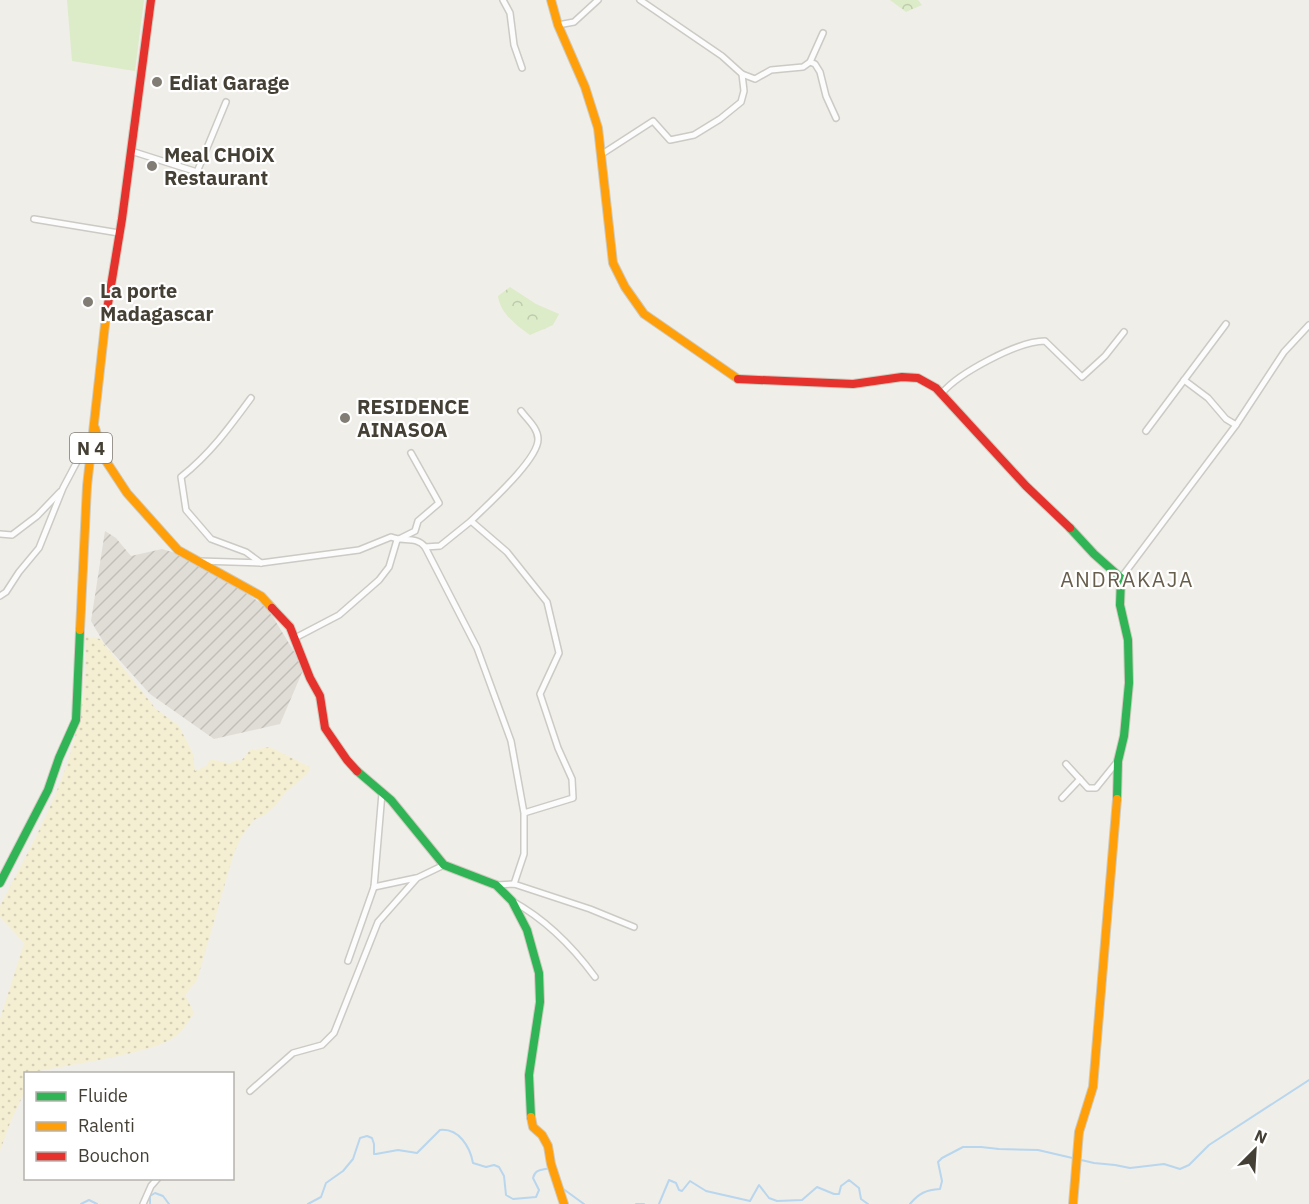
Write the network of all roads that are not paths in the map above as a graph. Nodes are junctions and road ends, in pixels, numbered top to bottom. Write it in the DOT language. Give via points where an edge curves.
graph roads {
  1 [pos="151,0"];
  2 [pos="503,0"];
  3 [pos="551,0"];
  4 [pos="598,0"];
  5 [pos="640,0"];
  6 [pos="558,25"];
  7 [pos="823,33"];
  8 [pos="810,62"];
  9 [pos="522,68"];
  10 [pos="742,74"];
  11 [pos="226,102"];
  12 [pos="836,118"];
  13 [pos="131,151"];
  14 [pos="602,154"];
  15 [pos="34,219"];
  16 [pos="119,233"];
  17 [pos="1226,324"];
  18 [pos="1309,325"];
  19 [pos="1124,332"];
  20 [pos="1185,380"];
  21 [pos="942,393"];
  22 [pos="251,398"];
  23 [pos="521,411"];
  24 [pos="1236,425"];
  25 [pos="94,426"];
  26 [pos="1146,431"];
  27 [pos="411,453"];
  28 [pos="63,488"];
  29 [pos="471,521"];
  30 [pos="0,534"];
  31 [pos="397,540"];
  32 [pos="425,547"];
  33 [pos="198,561"];
  34 [pos="261,563"];
  35 [pos="1121,578"];
  36 [pos="0,596"];
  37 [pos="295,638"];
  38 [pos="1118,761"];
  39 [pos="1066,764"];
  40 [pos="1080,780"];
  41 [pos="382,792"];
  42 [pos="1062,798"];
  43 [pos="524,813"];
  44 [pos="444,864"];
  45 [pos="417,878"];
  46 [pos="0,883"];
  47 [pos="514,884"];
  48 [pos="496,885"];
  49 [pos="374,887"];
  50 [pos="513,901"];
  51 [pos="634,927"];
  52 [pos="348,961"];
  53 [pos="595,977"];
  54 [pos="250,1091"];
  55 [pos="157,1180"];
  56 [pos="143,1204"];
  57 [pos="564,1204"];
  58 [pos="1073,1204"];
  1 -- 13 [label="street, N 4"];
  2 -- 9 [label="street" via="510,13"];
  3 -- 6 [label="street"];
  4 -- 6 [label="street" via="574,22"];
  5 -- 10 [label="street" via="704,42"];
  6 -- 14 [label="street" via="585,87"];
  7 -- 8 [label="street"];
  8 -- 10 [label="street" via="803,67 771,70 755,79"];
  8 -- 12 [label="street" via="820,72"];
  10 -- 14 [label="street" via="741,102 694,135 670,140 653,121"];
  11 -- 13 [label="street" via="197,172"];
  13 -- 16 [label="street, N 4"];
  14 -- 21 [label="street" via="613,263 625,287 644,314 717,366 736,379 853,384 918,378"];
  15 -- 16 [label="street"];
  16 -- 25 [label="street, N 4"];
  17 -- 20 [label="street"];
  18 -- 24 [label="street" via="1284,352"];
  19 -- 21 [label="street" via="1083,377 1044,341 1032,341 990,359 949,384"];
  20 -- 24 [label="street"];
  20 -- 26 [label="street"];
  21 -- 35 [label="street" via="1026,486"];
  22 -- 34 [label="street" via="226,435 181,477 186,510 211,539 246,552"];
  23 -- 29 [label="street" via="535,429 536,450"];
  24 -- 35 [label="street"];
  25 -- 28 [label="street"];
  25 -- 33 [label="street" via="104,458 127,493 178,550"];
  25 -- 46 [label="street, N 4" via="87,486 76,720 48,790"];
  27 -- 31 [label="street" via="439,503 418,521 415,531"];
  28 -- 30 [label="street" via="12,535"];
  28 -- 36 [label="street" via="39,548"];
  29 -- 32 [label="street" via="440,546"];
  29 -- 43 [label="street" via="507,552 547,602 559,653 540,694 572,780 573,798"];
  31 -- 32 [label="street" via="421,542"];
  31 -- 34 [label="street" via="391,537 359,550"];
  31 -- 37 [label="street" via="389,567 379,580 339,615"];
  32 -- 43 [label="street" via="488,673 511,741"];
  33 -- 34 [label="street"];
  33 -- 37 [label="street" via="261,596 290,627"];
  35 -- 38 [label="street" via="1120,605 1128,640 1129,683"];
  37 -- 41 [label="street" via="320,696 331,740 366,780"];
  38 -- 40 [label="street" via="1096,788 1088,788"];
  38 -- 58 [label="street" via="1094,1086 1079,1132"];
  39 -- 40 [label="street"];
  40 -- 42 [label="street"];
  41 -- 44 [label="street"];
  41 -- 49 [label="street"];
  43 -- 47 [label="street" via="524,854"];
  44 -- 45 [label="street"];
  44 -- 48 [label="street"];
  45 -- 49 [label="street"];
  45 -- 54 [label="street" via="378,922 333,1033 322,1045 293,1053"];
  47 -- 48 [label="street"];
  47 -- 51 [label="street"];
  48 -- 50 [label="street"];
  49 -- 52 [label="street"];
  50 -- 53 [label="street" via="554,931"];
  50 -- 57 [label="street" via="527,930 539,973 540,1002 529,1109 533,1127 548,1146"];
  55 -- 56 [label="street"];
}
